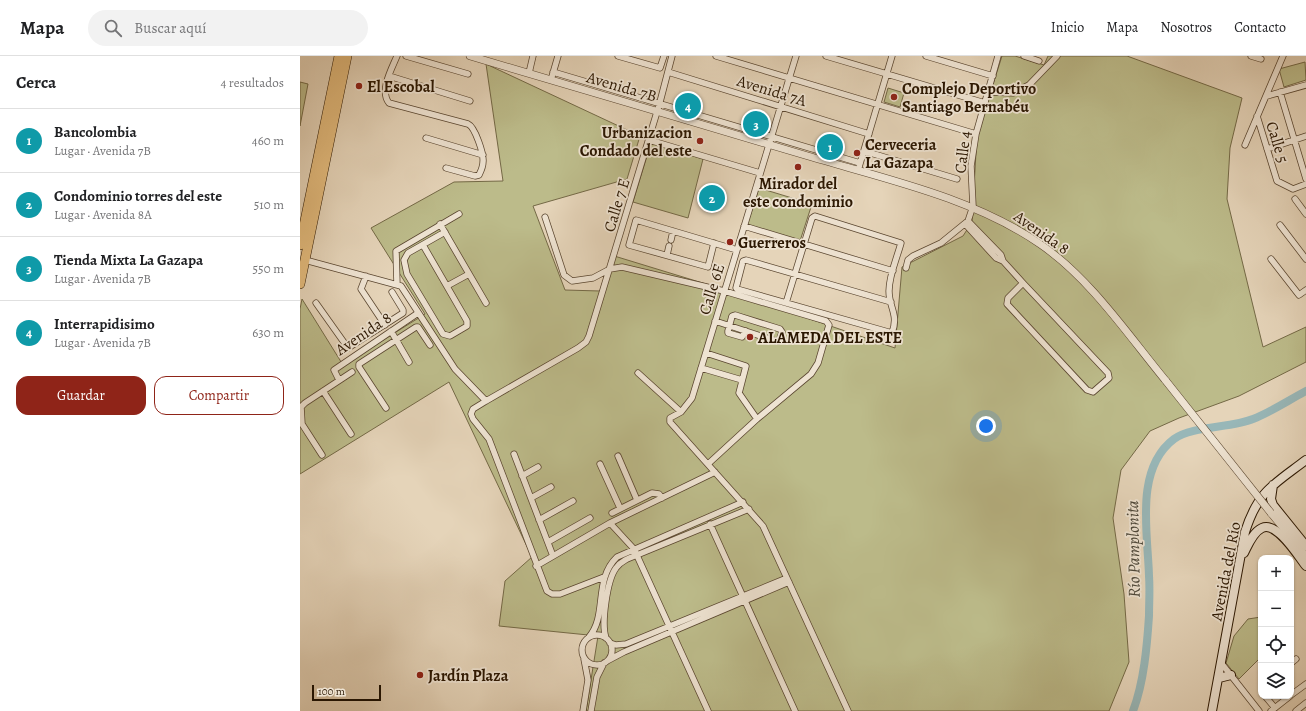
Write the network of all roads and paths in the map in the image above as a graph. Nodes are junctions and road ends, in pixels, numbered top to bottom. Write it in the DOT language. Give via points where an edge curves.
graph roads {
  1 [pos="345,56"];
  2 [pos="397,56"];
  3 [pos="406,56"];
  4 [pos="470,56"];
  5 [pos="533,56"];
  6 [pos="558,56"];
  7 [pos="618,56"];
  8 [pos="664,56"];
  9 [pos="672,56"];
  10 [pos="716,56"];
  11 [pos="796,56"];
  12 [pos="826,56"];
  13 [pos="892,56"];
  14 [pos="926,56"];
  15 [pos="998,56"];
  16 [pos="1024,56"];
  17 [pos="1057,56"];
  18 [pos="1251,56"];
  19 [pos="1283,56"];
  20 [pos="1261,60"];
  21 [pos="1039,61"];
  22 [pos="553,72"];
  23 [pos="668,72"];
  24 [pos="529,73"];
  25 [pos="468,74"];
  26 [pos="887,74"];
  27 [pos="389,76"];
  28 [pos="993,76"];
  29 [pos="789,78"];
  30 [pos="551,80"];
  31 [pos="1306,85"];
  32 [pos="615,90"];
  33 [pos="988,92"];
  34 [pos="1280,92"];
  35 [pos="1267,96"];
  36 [pos="613,98"];
  37 [pos="470,101"];
  38 [pos="660,102"];
  39 [pos="985,103"];
  40 [pos="878,104"];
  41 [pos="780,106"];
  42 [pos="657,111"];
  43 [pos="1257,116"];
  44 [pos="869,134"];
  45 [pos="976,134"];
  46 [pos="771,136"];
  47 [pos="1306,136"];
  48 [pos="426,138"];
  49 [pos="1294,139"];
  50 [pos="649,140"];
  51 [pos="769,144"];
  52 [pos="1245,145"];
  53 [pos="1267,149"];
  54 [pos="864,151"];
  55 [pos="822,152"];
  56 [pos="483,155"];
  57 [pos="821,160"];
  58 [pos="859,167"];
  59 [pos="446,168"];
  60 [pos="760,173"];
  61 [pos="957,179"];
  62 [pos="1306,179"];
  63 [pos="1306,184"];
  64 [pos="1295,199"];
  65 [pos="973,206"];
  66 [pos="459,214"];
  67 [pos="1306,214"];
  68 [pos="545,217"];
  69 [pos="966,222"];
  70 [pos="440,224"];
  71 [pos="1280,225"];
  72 [pos="744,226"];
  73 [pos="673,231"];
  74 [pos="445,232"];
  75 [pos="671,240"];
  76 [pos="714,243"];
  77 [pos="804,244"];
  78 [pos="300,245"];
  79 [pos="423,245"];
  80 [pos="669,246"];
  81 [pos="737,250"];
  82 [pos="667,255"];
  83 [pos="1271,259"];
  84 [pos="1306,259"];
  85 [pos="305,260"];
  86 [pos="610,268"];
  87 [pos="906,268"];
  88 [pos="893,271"];
  89 [pos="796,273"];
  90 [pos="469,274"];
  91 [pos="366,276"];
  92 [pos="1023,283"];
  93 [pos="300,284"];
  94 [pos="397,284"];
  95 [pos="447,286"];
  96 [pos="1306,290"];
  97 [pos="724,291"];
  98 [pos="392,292"];
  99 [pos="891,302"];
  100 [pos="316,303"];
  101 [pos="486,303"];
  102 [pos="786,303"];
  103 [pos="418,313"];
  104 [pos="715,321"];
  105 [pos="385,325"];
  106 [pos="729,326"];
  107 [pos="391,331"];
  108 [pos="396,340"];
  109 [pos="430,345"];
  110 [pos="706,353"];
  111 [pos="409,362"];
  112 [pos="701,368"];
  113 [pos="352,372"];
  114 [pos="638,373"];
  115 [pos="339,380"];
  116 [pos="742,380"];
  117 [pos="323,391"];
  118 [pos="486,401"];
  119 [pos="386,408"];
  120 [pos="680,412"];
  121 [pos="757,420"];
  122 [pos="351,434"];
  123 [pos="514,454"];
  124 [pos="322,456"];
  125 [pos="618,456"];
  126 [pos="1306,460"];
  127 [pos="600,464"];
  128 [pos="708,464"];
  129 [pos="538,468"];
  130 [pos="715,472"];
  131 [pos="522,476"];
  132 [pos="1273,485"];
  133 [pos="550,487"];
  134 [pos="531,498"];
  135 [pos="662,498"];
  136 [pos="638,500"];
  137 [pos="572,501"];
  138 [pos="743,502"];
  139 [pos="620,508"];
  140 [pos="749,509"];
  141 [pos="612,513"];
  142 [pos="590,518"];
  143 [pos="539,520"];
  144 [pos="610,523"];
  145 [pos="710,524"];
  146 [pos="548,542"];
  147 [pos="1306,546"];
  148 [pos="634,549"];
  149 [pos="637,555"];
  150 [pos="553,556"];
  151 [pos="1306,556"];
  152 [pos="1240,559"];
  153 [pos="536,566"];
  154 [pos="1306,566"];
  155 [pos="604,577"];
  156 [pos="788,580"];
  157 [pos="591,582"];
  158 [pos="602,588"];
  159 [pos="744,598"];
  160 [pos="670,626"];
  161 [pos="673,632"];
  162 [pos="589,637"];
  163 [pos="606,638"];
  164 [pos="610,643"];
  165 [pos="584,659"];
  166 [pos="606,662"];
  167 [pos="1222,664"];
  168 [pos="1231,675"];
  169 [pos="1219,678"];
  170 [pos="1306,684"];
  171 [pos="1294,694"];
  172 [pos="1267,699"];
  173 [pos="1287,699"];
  174 [pos="1306,703"];
  175 [pos="1273,709"];
  176 [pos="1214,710"];
  177 [pos="583,711"];
  178 [pos="591,711"];
  179 [pos="708,711"];
  180 [pos="795,711"];
  181 [pos="848,711"];
  182 [pos="1259,711"];
  183 [pos="1296,711"];
  1 -- 78 [label="highway"];
  1 -- 85 [label="highway"];
  2 -- 27 [label="street"];
  3 -- 25 [label="street"];
  4 -- 24 [label="street, Avenida 7B"];
  5 -- 24 [label="street"];
  6 -- 22 [label="street"];
  7 -- 8 [label="street" via="660,68"];
  9 -- 23 [label="street, Calle 7 E"];
  10 -- 29 [label="street"];
  11 -- 29 [label="street, Calle 6E"];
  12 -- 26 [label="street"];
  13 -- 26 [label="street"];
  14 -- 28 [label="street"];
  15 -- 28 [label="street, Calle 4"];
  16 -- 21 [label="street"];
  17 -- 33 [label="street" via="1029,85 1013,93"];
  18 -- 20 [label="street"];
  19 -- 35 [label="street"];
  22 -- 30 [label="street"];
  22 -- 32 [label="street, Avenida 7B"];
  23 -- 38 [label="street, Calle 7 E"];
  23 -- 41 [label="street, Avenida 7A"];
  24 -- 30 [label="street, Avenida 7B"];
  26 -- 39 [label="street"];
  26 -- 40 [label="street"];
  27 -- 37 [label="street"];
  27 -- 56 [label="street" via="385,89 389,103 471,125"];
  28 -- 33 [label="street, Calle 4"];
  29 -- 40 [label="street"];
  29 -- 41 [label="street, Calle 6E"];
  30 -- 36 [label="street, Avenida 7B"];
  31 -- 34 [label="street"];
  32 -- 36 [label="street"];
  32 -- 38 [label="street, Avenida 7B"];
  33 -- 39 [label="street, Calle 4"];
  34 -- 35 [label="street"];
  34 -- 49 [label="street"];
  35 -- 43 [label="street"];
  36 -- 42 [label="street, Avenida 7B"];
  38 -- 42 [label="street, Calle 7 E"];
  38 -- 46 [label="street, Avenida 7B"];
  39 -- 45 [label="street, Calle 4"];
  40 -- 44 [label="street"];
  40 -- 45 [label="street"];
  41 -- 44 [label="street, Avenida 7A"];
  41 -- 46 [label="street, Calle 6E"];
  42 -- 50 [label="street, Calle 7 E"];
  42 -- 51 [label="street, Avenida 7B"];
  43 -- 52 [label="street"];
  43 -- 53 [label="street, Calle 5"];
  44 -- 54 [label="street"];
  45 -- 65 [label="street, Calle 4" via="971,166"];
  46 -- 51 [label="street, Calle 6E"];
  46 -- 55 [label="street, Avenida 7B"];
  47 -- 49 [label="street"];
  48 -- 56 [label="street"];
  49 -- 53 [label="street"];
  49 -- 62 [label="street"];
  50 -- 60 [label="street"];
  50 -- 86 [label="street, Calle 7 E"];
  51 -- 57 [label="street, Avenida 7B"];
  51 -- 60 [label="street, Calle 6E"];
  53 -- 63 [label="street, Calle 5" via="1276,181 1293,189"];
  54 -- 58 [label="street"];
  54 -- 61 [label="street"];
  55 -- 57 [label="street"];
  55 -- 58 [label="street, Avenida 7B"];
  56 -- 59 [label="street" via="484,163 478,176"];
  57 -- 58 [label="street, Avenida 7B"];
  58 -- 65 [label="street, Avenida 8"];
  60 -- 72 [label="street, Calle 6E"];
  64 -- 67 [label="street"];
  65 -- 69 [label="street"];
  65 -- 151 [label="street, Avenida 8, bridge" via="1041,244 1081,279"];
  66 -- 70 [label="street"];
  68 -- 86 [label="street" via="567,278 572,281 590,279"];
  69 -- 87 [label="street" via="941,243 913,256 908,260"];
  69 -- 92 [label="street" via="996,258 1003,260"];
  70 -- 74 [label="street"];
  70 -- 94 [label="street" via="396,251"];
  71 -- 84 [label="street"];
  72 -- 77 [label="street"];
  72 -- 81 [label="street, Calle 6E"];
  73 -- 75 [label="street"];
  73 -- 76 [label="street"];
  73 -- 82 [label="street" via="636,220 629,245"];
  74 -- 79 [label="street"];
  74 -- 90 [label="street"];
  76 -- 81 [label="street"];
  76 -- 82 [label="street" via="708,267"];
  77 -- 88 [label="street"];
  77 -- 88 [label="street" via="812,218 815,216 902,243"];
  77 -- 89 [label="street"];
  79 -- 95 [label="street"];
  79 -- 95 [label="street" via="405,257 406,272 443,334 447,336 468,324"];
  80 -- 82 [label="street"];
  81 -- 97 [label="street, Calle 6E"];
  83 -- 96 [label="street" via="1298,295"];
  85 -- 91 [label="street"];
  85 -- 93 [label="highway"];
  86 -- 97 [label="street" via="622,267"];
  86 -- 118 [label="street, Calle 7 E" via="586,342"];
  88 -- 99 [label="street" via="889,293"];
  89 -- 99 [label="street"];
  89 -- 102 [label="street"];
  89 -- 102 [label="street" via="743,261 736,289"];
  90 -- 95 [label="street"];
  90 -- 101 [label="street"];
  91 -- 94 [label="street"];
  91 -- 105 [label="street" via="361,289"];
  92 -- 92 [label="street" via="1108,373 1109,378 1093,392 1087,390 1007,304 1008,298"];
  94 -- 103 [label="street" via="402,286"];
  97 -- 104 [label="street, Calle 6E"];
  97 -- 121 [label="street" via="826,321 829,325 818,363 811,374"];
  98 -- 105 [label="street" via="404,312"];
  99 -- 102 [label="street" via="895,318 892,334"];
  100 -- 105 [label="street" via="348,348"];
  103 -- 107 [label="street, Avenida 8"];
  103 -- 118 [label="street" via="455,369"];
  104 -- 106 [label="street"];
  104 -- 110 [label="street, Calle 6E"];
  106 -- 106 [label="street" via="728,333 742,337 746,331 778,341 782,332 780,329 735,315 732,316"];
  107 -- 108 [label="street"];
  107 -- 115 [label="street, Avenida 8" via="334,370"];
  108 -- 109 [label="street" via="417,327"];
  108 -- 111 [label="street"];
  108 -- 119 [label="street" via="358,365"];
  110 -- 112 [label="street, Calle 6E"];
  110 -- 116 [label="street" via="746,366"];
  112 -- 116 [label="street"];
  112 -- 120 [label="street, Calle 6E" via="692,398"];
  113 -- 115 [label="street"];
  114 -- 120 [label="street"];
  115 -- 117 [label="street"];
  116 -- 121 [label="street" via="740,397"];
  117 -- 122 [label="street"];
  117 -- 124 [label="street" via="302,405 301,420"];
  118 -- 153 [label="street" via="473,409 472,417 489,440"];
  120 -- 128 [label="street, Calle 6E" via="670,418 670,422"];
  121 -- 128 [label="street"];
  123 -- 131 [label="street"];
  125 -- 136 [label="street"];
  126 -- 132 [label="main road, Avenida del Río"];
  127 -- 139 [label="street"];
  128 -- 130 [label="street"];
  129 -- 131 [label="street"];
  130 -- 135 [label="street"];
  130 -- 138 [label="street"];
  131 -- 134 [label="street"];
  132 -- 147 [label="main road" via="1273,506"];
  132 -- 152 [label="main road, Avenida del Río" via="1252,511"];
  133 -- 134 [label="street"];
  134 -- 143 [label="street"];
  135 -- 136 [label="street" via="654,493"];
  135 -- 144 [label="street"];
  136 -- 139 [label="street"];
  137 -- 143 [label="street"];
  138 -- 140 [label="street"];
  138 -- 148 [label="street"];
  139 -- 141 [label="street"];
  140 -- 145 [label="street"];
  140 -- 156 [label="street" via="763,526"];
  142 -- 146 [label="street"];
  143 -- 146 [label="street"];
  144 -- 148 [label="street"];
  144 -- 150 [label="street"];
  145 -- 149 [label="street"];
  145 -- 159 [label="street"];
  146 -- 150 [label="street"];
  148 -- 149 [label="street"];
  148 -- 155 [label="street" via="617,557"];
  149 -- 160 [label="street"];
  149 -- 163 [label="street" via="621,563 612,575 603,627"];
  150 -- 153 [label="street"];
  152 -- 154 [label="main road" via="1256,532 1266,527 1281,534"];
  152 -- 167 [label="main road, Avenida del Río"];
  153 -- 157 [label="street" via="544,586 552,594 560,594"];
  155 -- 157 [label="street"];
  155 -- 158 [label="street"];
  156 -- 159 [label="street"];
  156 -- 181 [label="street"];
  157 -- 158 [label="street"];
  158 -- 162 [label="street" via="597,624"];
  159 -- 160 [label="street"];
  159 -- 161 [label="street"];
  159 -- 180 [label="street"];
  160 -- 161 [label="street"];
  160 -- 164 [label="street" via="626,644"];
  161 -- 166 [label="street"];
  161 -- 179 [label="street"];
  162 -- 163 [label="street" via="598,635"];
  162 -- 165 [label="street" via="584,641 582,648"];
  163 -- 164 [label="street"];
  164 -- 166 [label="street" via="612,652"];
  165 -- 166 [label="street" via="596,665"];
  165 -- 177 [label="street" via="588,680"];
  166 -- 178 [label="street" via="597,677"];
  167 -- 168 [label="street"];
  167 -- 169 [label="main road, Avenida del Río"];
  168 -- 169 [label="main road"];
  168 -- 182 [label="street"];
  169 -- 176 [label="main road, Avenida del Río"];
  170 -- 171 [label="street"];
  172 -- 175 [label="street"];
  173 -- 175 [label="street"];
  174 -- 183 [label="street"];
}
